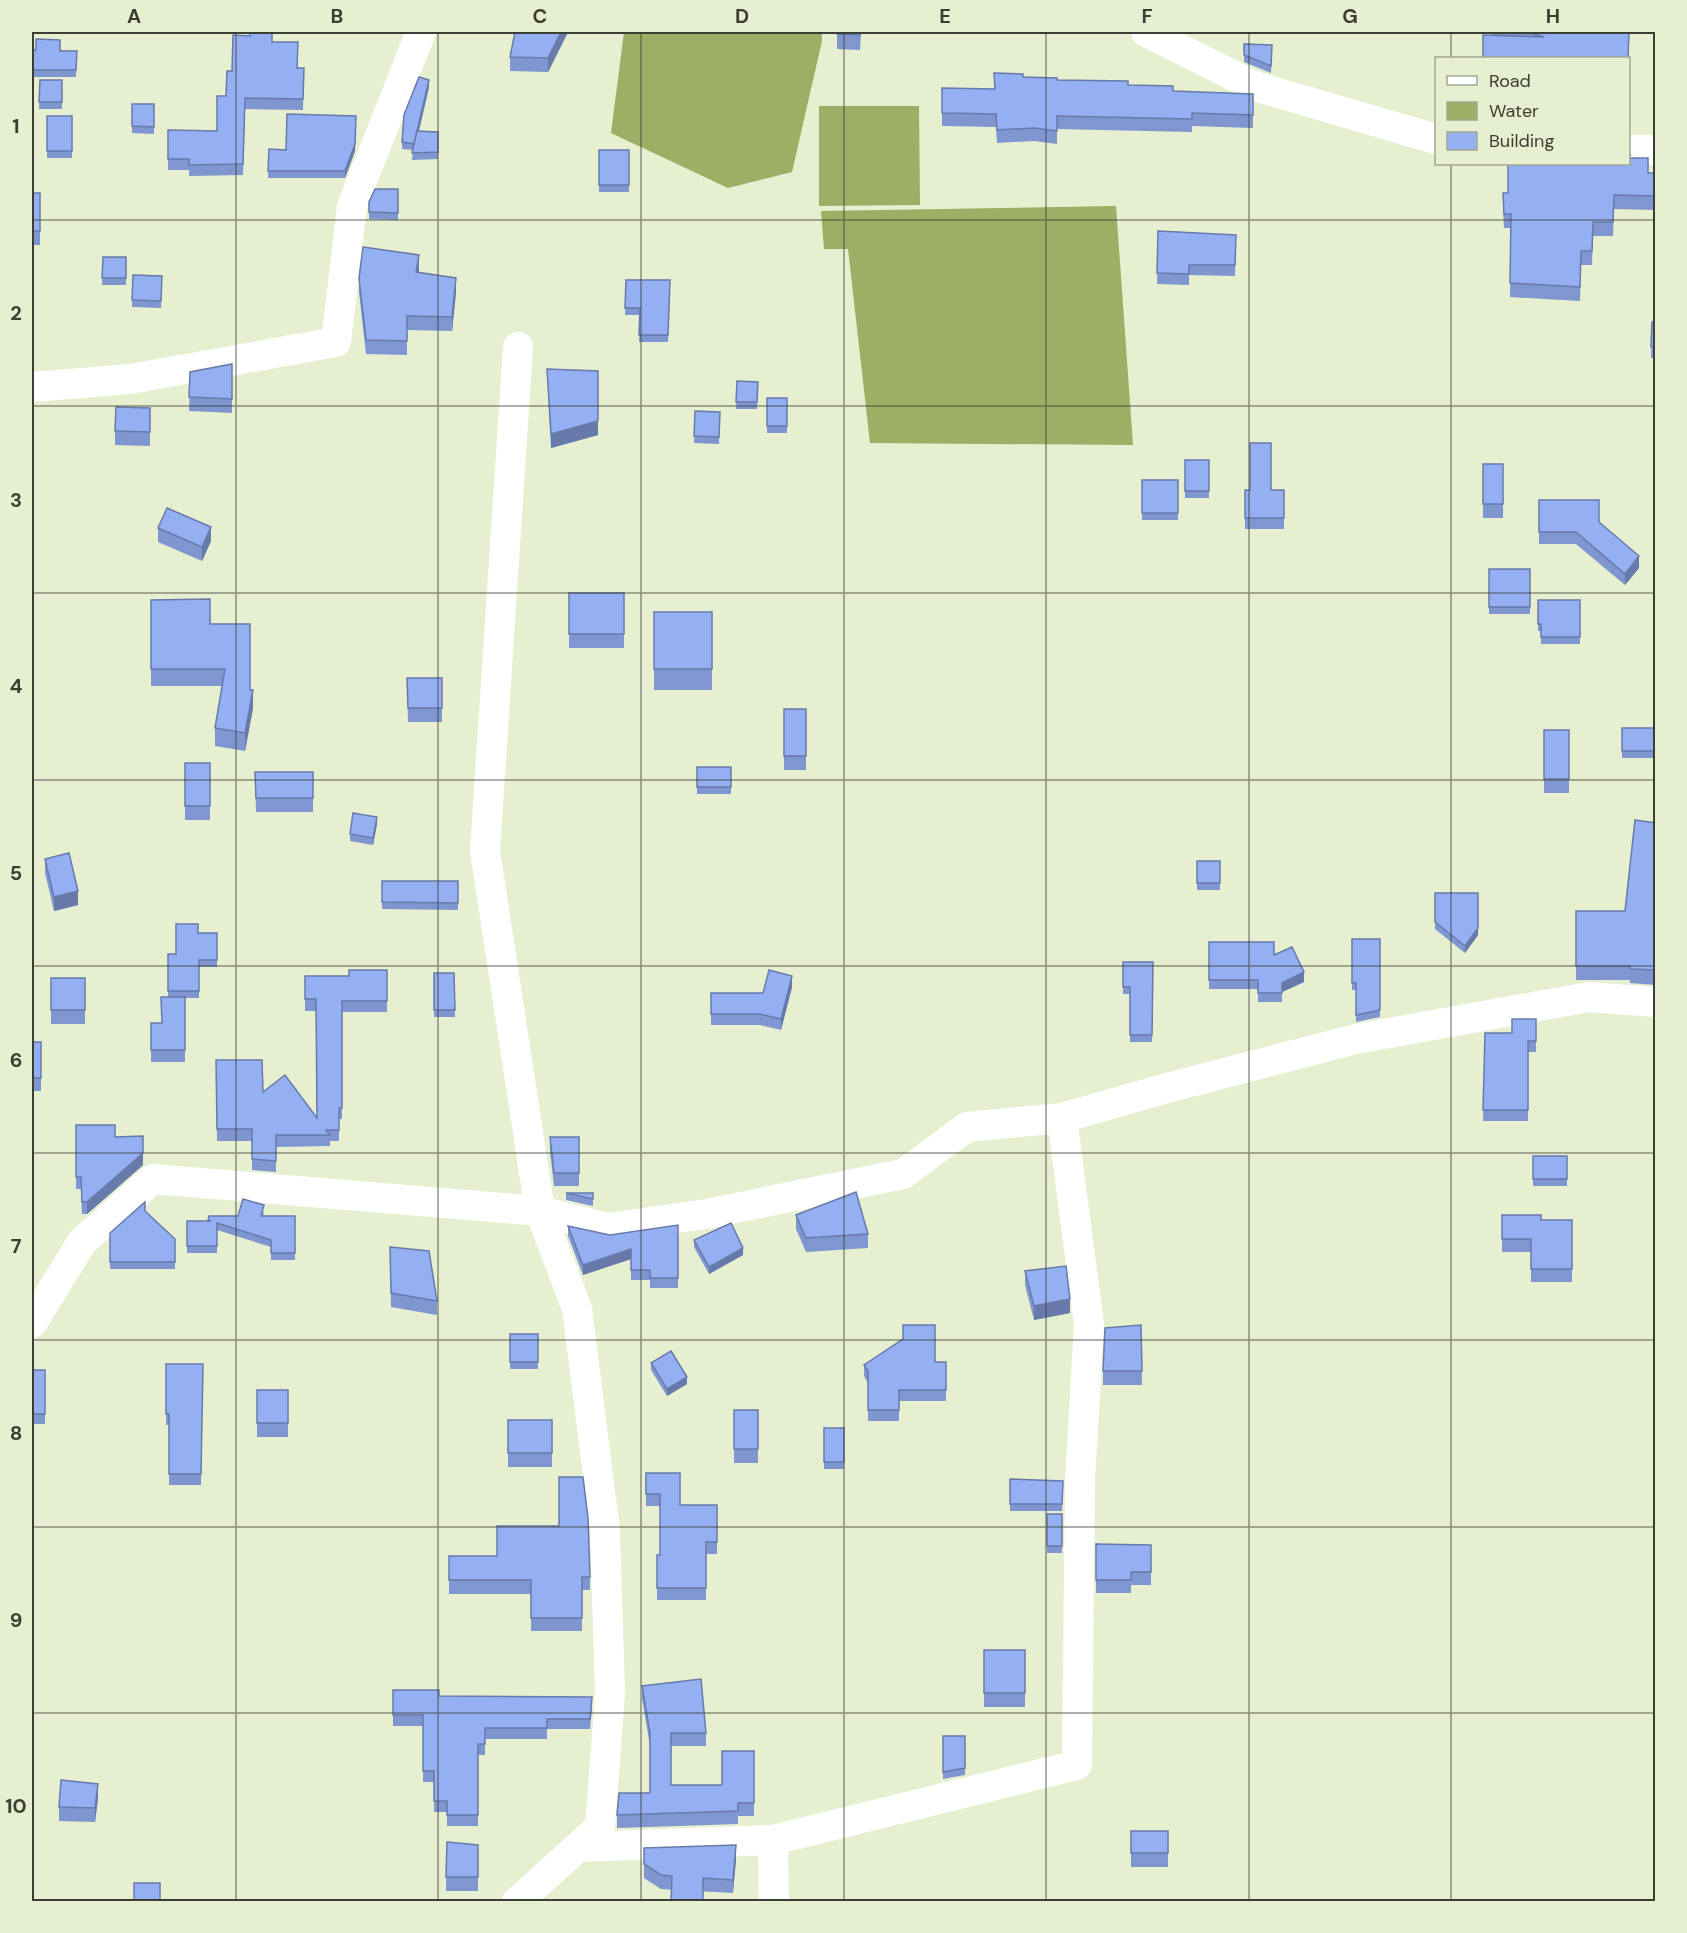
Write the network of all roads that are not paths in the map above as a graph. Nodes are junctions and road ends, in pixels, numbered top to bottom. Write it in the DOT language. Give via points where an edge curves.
graph roads {
  1 [pos="421,32"];
  2 [pos="1146,32"];
  3 [pos="1435,139"];
  4 [pos="518,347"];
  5 [pos="32,387"];
  6 [pos="1656,1002"];
  7 [pos="1062,1118"];
  8 [pos="540,1211"];
  9 [pos="32,1323"];
  10 [pos="773,1840"];
  11 [pos="578,1847"];
  12 [pos="517,1902"];
  13 [pos="774,1902"];
  1 -- 5 [label="street" via="352,206 336,342 130,379"];
  2 -- 3 [label="street" via="1254,86"];
  4 -- 8 [label="street" via="485,851"];
  6 -- 7 [label="street" via="1589,997 1356,1039"];
  7 -- 8 [label="street" via="967,1127 903,1174 706,1214 608,1228"];
  7 -- 10 [label="street" via="1089,1325 1080,1480 1077,1765"];
  8 -- 9 [label="street" via="153,1179 82,1242"];
  8 -- 11 [label="street" via="577,1309 605,1530 610,1694 600,1827"];
  10 -- 11 [label="street"];
  10 -- 13 [label="street"];
  11 -- 12 [label="street"];
}
